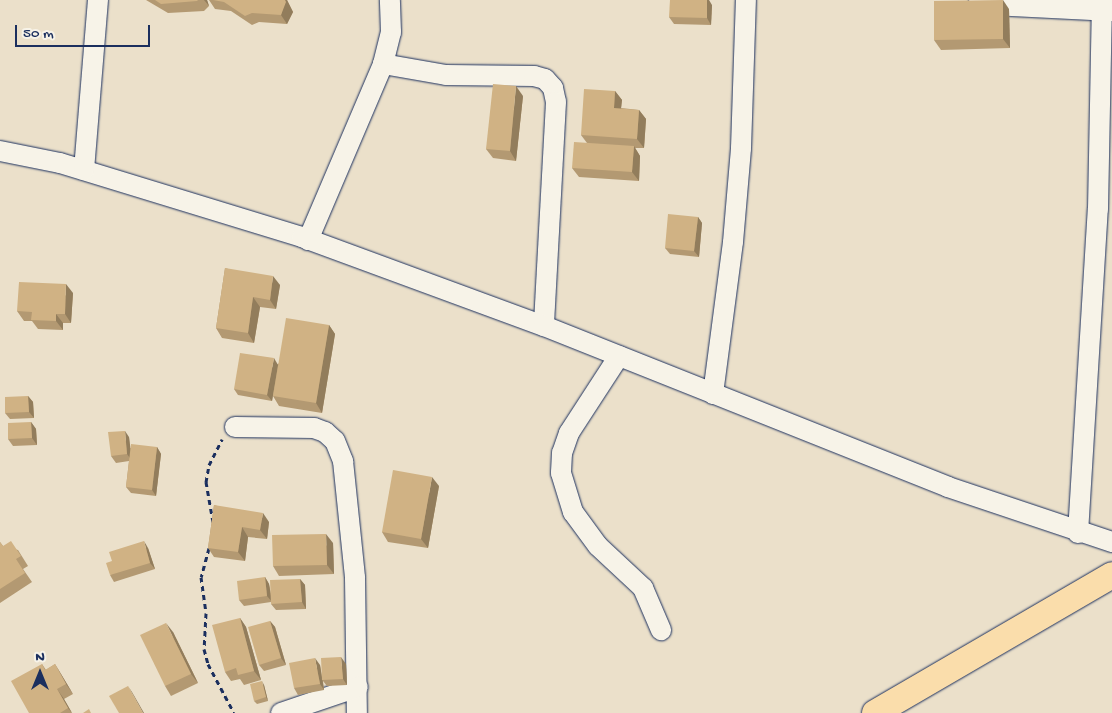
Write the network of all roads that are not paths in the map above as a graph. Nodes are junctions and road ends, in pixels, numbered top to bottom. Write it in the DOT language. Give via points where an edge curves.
graph roads {
  1 [pos="98,0"];
  2 [pos="390,0"];
  3 [pos="746,0"];
  4 [pos="979,0"];
  5 [pos="1105,7"];
  6 [pos="383,64"];
  7 [pos="0,151"];
  8 [pos="84,170"];
  9 [pos="1105,209"];
  10 [pos="308,240"];
  11 [pos="544,326"];
  12 [pos="620,356"];
  13 [pos="713,394"];
  14 [pos="235,427"];
  15 [pos="1078,533"];
  16 [pos="1112,542"];
  17 [pos="1112,575"];
  18 [pos="661,630"];
  19 [pos="358,687"];
  20 [pos="281,713"];
  21 [pos="358,713"];
  22 [pos="874,713"];
  1 -- 8 [label="street"];
  2 -- 6 [label="street" via="391,32"];
  3 -- 13 [label="street" via="740,157"];
  4 -- 5 [label="street" via="992,5"];
  5 -- 9 [label="street"];
  6 -- 10 [label="street"];
  6 -- 11 [label="street" via="446,75 534,76 544,79 553,88 556,102"];
  7 -- 8 [label="street"];
  8 -- 10 [label="street"];
  9 -- 15 [label="street"];
  10 -- 11 [label="street"];
  11 -- 12 [label="street"];
  12 -- 13 [label="street"];
  12 -- 18 [label="street" via="569,433 562,453 561,473 573,512 598,546 643,588"];
  13 -- 15 [label="street" via="948,487"];
  14 -- 19 [label="street" via="314,428 335,441 343,461 348,502 357,606"];
  15 -- 16 [label="street"];
  17 -- 22 [label="main road"];
  19 -- 20 [label="street"];
  19 -- 21 [label="street"];
}
